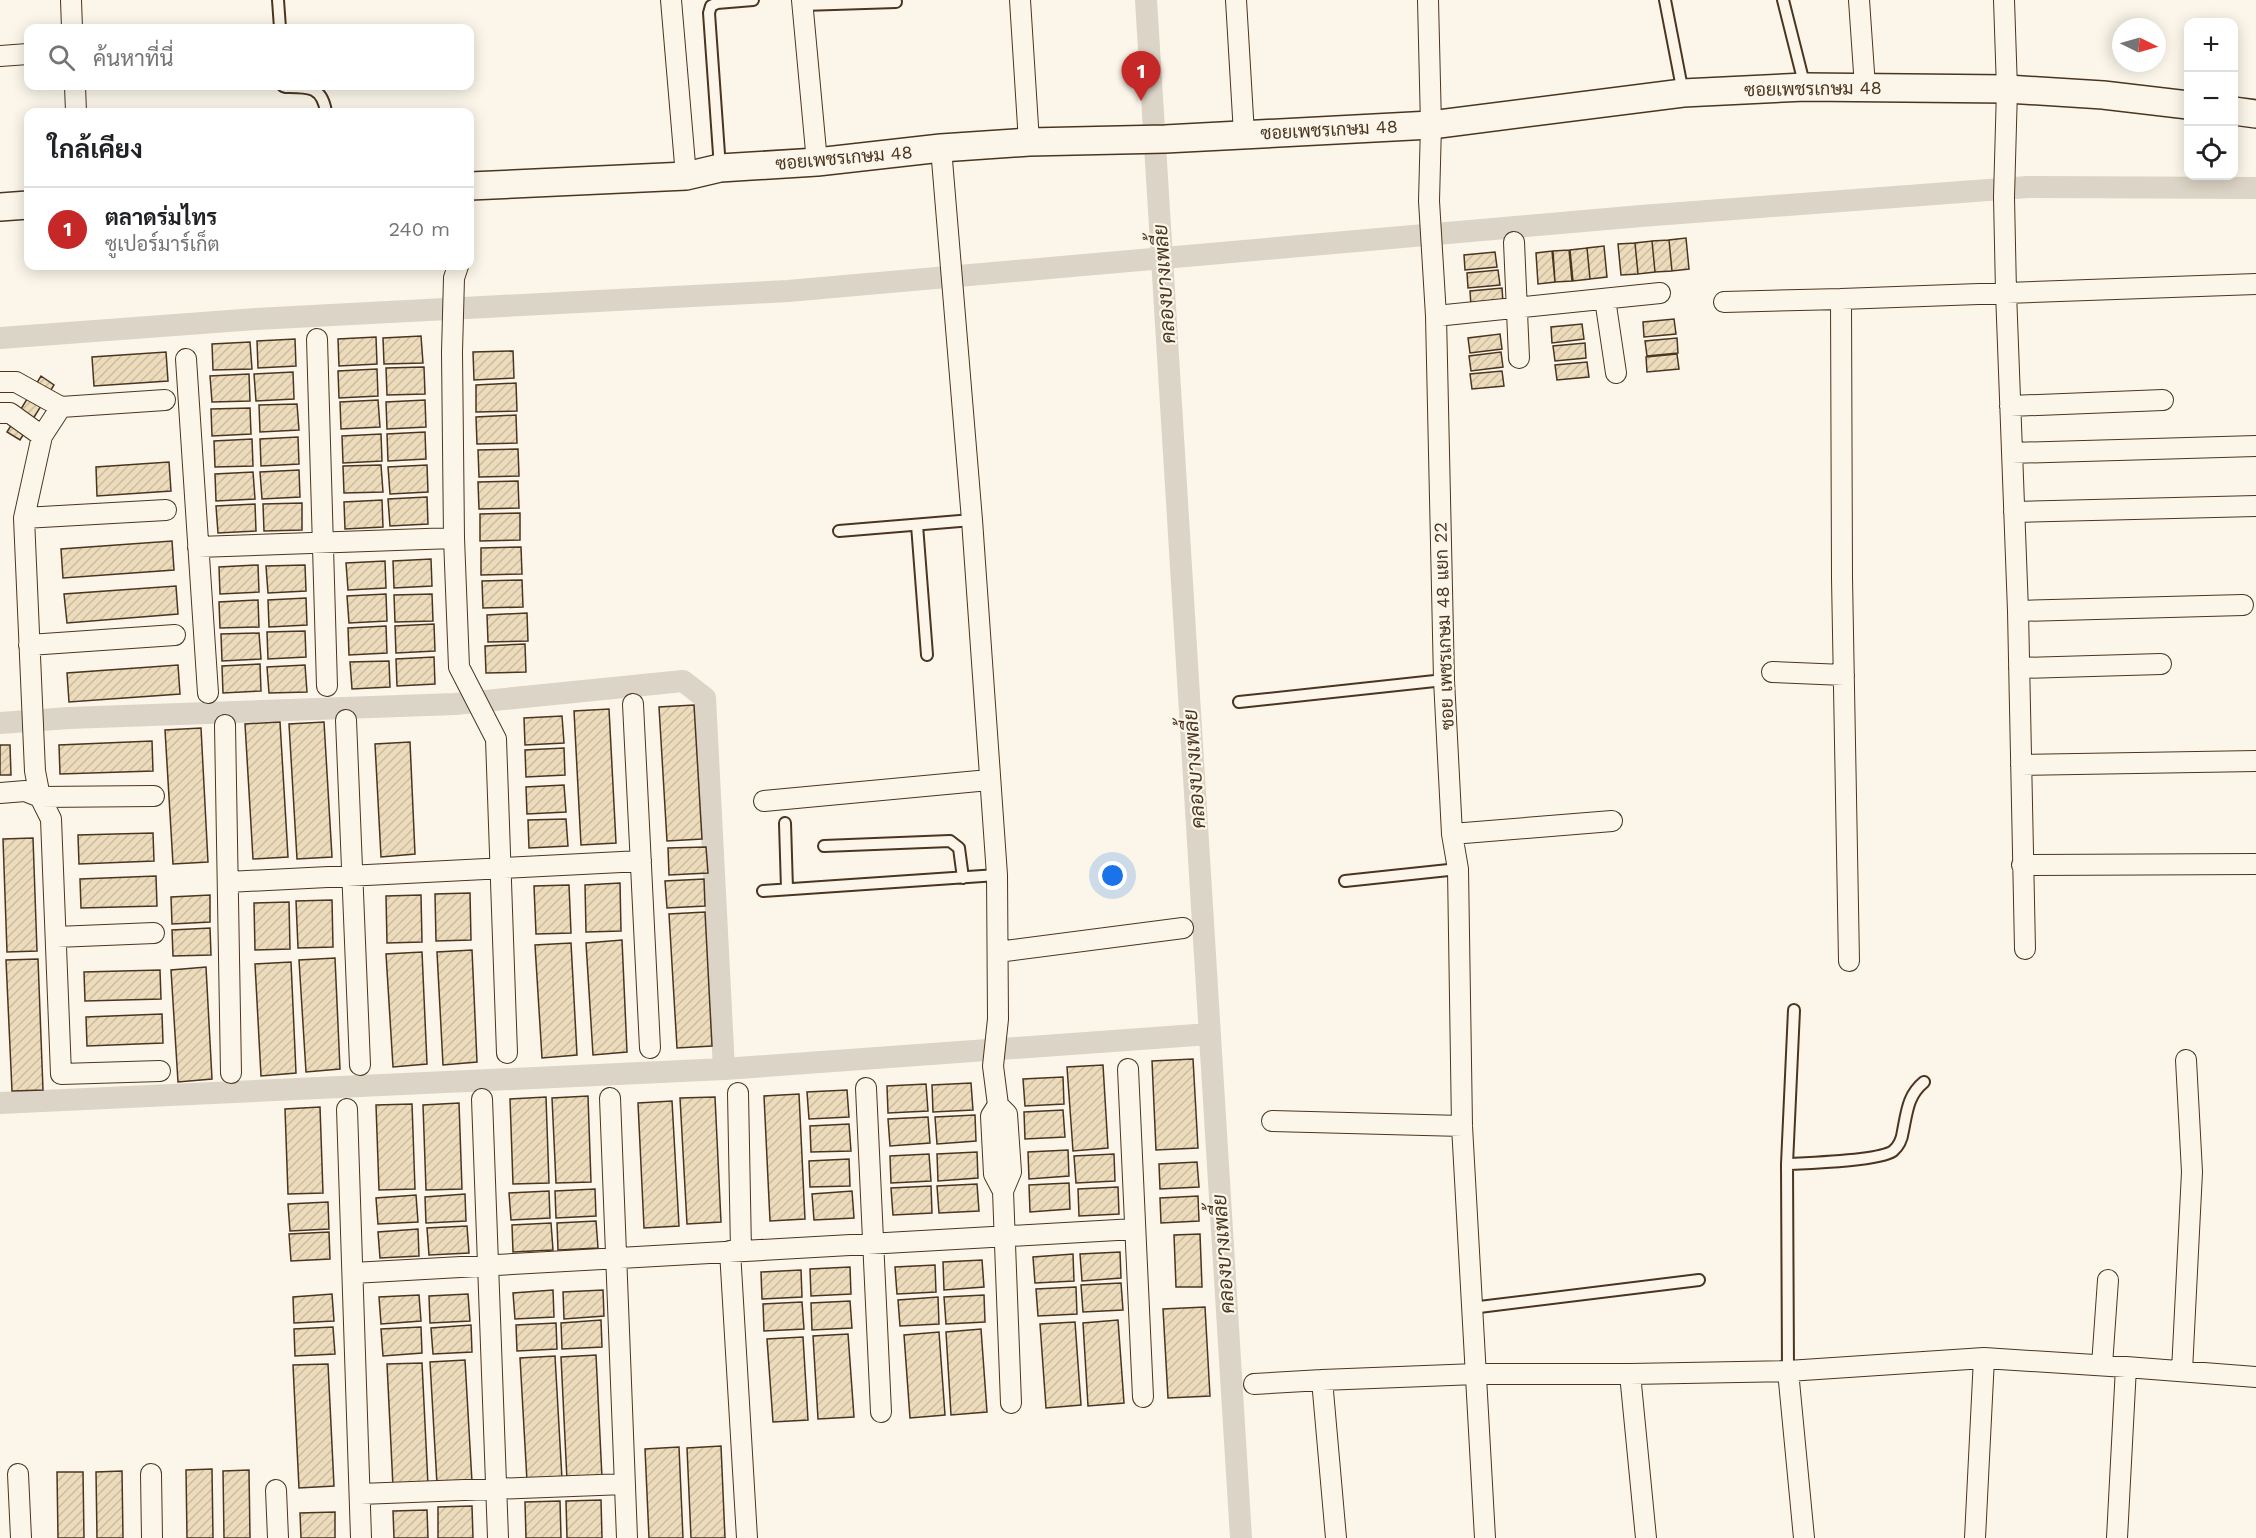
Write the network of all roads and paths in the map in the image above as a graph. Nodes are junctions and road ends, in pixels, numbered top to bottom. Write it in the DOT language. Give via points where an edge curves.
graph roads {
  1 [pos="71,0"];
  2 [pos="278,0"];
  3 [pos="671,0"];
  4 [pos="753,0"];
  5 [pos="1020,0"];
  6 [pos="1236,0"];
  7 [pos="1428,0"];
  8 [pos="1665,0"];
  9 [pos="1783,0"];
  10 [pos="1859,0"];
  11 [pos="2004,0"];
  12 [pos="802,2"];
  13 [pos="896,2"];
  14 [pos="72,24"];
  15 [pos="280,24"];
  16 [pos="24,54"];
  17 [pos="0,56"];
  18 [pos="1805,87"];
  19 [pos="1865,87"];
  20 [pos="2007,89"];
  21 [pos="75,90"];
  22 [pos="314,90"];
  23 [pos="1683,93"];
  24 [pos="2184,105"];
  25 [pos="76,108"];
  26 [pos="326,108"];
  27 [pos="2238,112"];
  28 [pos="2256,114"];
  29 [pos="1431,125"];
  30 [pos="1244,134"];
  31 [pos="1029,142"];
  32 [pos="941,148"];
  33 [pos="817,162"];
  34 [pos="720,168"];
  35 [pos="686,176"];
  36 [pos="474,186"];
  37 [pos="24,205"];
  38 [pos="0,207"];
  39 [pos="1514,242"];
  40 [pos="453,270"];
  41 [pos="2256,284"];
  42 [pos="2006,292"];
  43 [pos="1660,293"];
  44 [pos="1605,298"];
  45 [pos="1841,299"];
  46 [pos="1724,302"];
  47 [pos="1517,308"];
  48 [pos="1436,316"];
  49 [pos="316,339"];
  50 [pos="1519,358"];
  51 [pos="186,359"];
  52 [pos="1616,373"];
  53 [pos="0,382"];
  54 [pos="165,400"];
  55 [pos="2163,400"];
  56 [pos="2010,406"];
  57 [pos="61,407"];
  58 [pos="0,413"];
  59 [pos="42,436"];
  60 [pos="2256,446"];
  61 [pos="2012,453"];
  62 [pos="2256,506"];
  63 [pos="166,510"];
  64 [pos="2014,512"];
  65 [pos="24,518"];
  66 [pos="972,519"];
  67 [pos="916,525"];
  68 [pos="840,531"];
  69 [pos="454,538"];
  70 [pos="323,542"];
  71 [pos="198,547"];
  72 [pos="2243,605"];
  73 [pos="2018,611"];
  74 [pos="175,635"];
  75 [pos="29,645"];
  76 [pos="927,655"];
  77 [pos="2161,664"];
  78 [pos="2019,668"];
  79 [pos="1773,672"];
  80 [pos="1844,675"];
  81 [pos="1444,680"];
  82 [pos="327,686"];
  83 [pos="208,693"];
  84 [pos="1239,702"];
  85 [pos="633,704"];
  86 [pos="346,720"];
  87 [pos="225,725"];
  88 [pos="2256,760"];
  89 [pos="2021,765"];
  90 [pos="989,780"];
  91 [pos="0,793"];
  92 [pos="154,795"];
  93 [pos="40,797"];
  94 [pos="764,801"];
  95 [pos="1612,821"];
  96 [pos="785,823"];
  97 [pos="1452,834"];
  98 [pos="824,846"];
  99 [pos="641,861"];
  100 [pos="2256,864"];
  101 [pos="2022,866"];
  102 [pos="501,867"];
  103 [pos="1458,869"];
  104 [pos="352,875"];
  105 [pos="997,875"];
  106 [pos="963,878"];
  107 [pos="1345,881"];
  108 [pos="228,882"];
  109 [pos="787,889"];
  110 [pos="763,891"];
  111 [pos="1183,928"];
  112 [pos="154,933"];
  113 [pos="56,937"];
  114 [pos="2025,949"];
  115 [pos="998,952"];
  116 [pos="1849,961"];
  117 [pos="1794,1010"];
  118 [pos="650,1048"];
  119 [pos="507,1053"];
  120 [pos="2186,1060"];
  121 [pos="360,1065"];
  122 [pos="1128,1069"];
  123 [pos="160,1071"];
  124 [pos="231,1073"];
  125 [pos="1924,1082"];
  126 [pos="866,1088"];
  127 [pos="738,1093"];
  128 [pos="610,1098"];
  129 [pos="482,1099"];
  130 [pos="347,1109"];
  131 [pos="1272,1120"];
  132 [pos="1462,1126"];
  133 [pos="1787,1164"];
  134 [pos="1135,1229"];
  135 [pos="1005,1236"];
  136 [pos="873,1243"];
  137 [pos="736,1251"];
  138 [pos="616,1258"];
  139 [pos="488,1264"];
  140 [pos="353,1272"];
  141 [pos="1699,1280"];
  142 [pos="2108,1280"];
  143 [pos="1471,1308"];
  144 [pos="1984,1358"];
  145 [pos="2102,1365"];
  146 [pos="2126,1367"];
  147 [pos="1788,1371"];
  148 [pos="2182,1371"];
  149 [pos="1476,1374"];
  150 [pos="1630,1374"];
  151 [pos="2256,1377"];
  152 [pos="1322,1380"];
  153 [pos="1254,1384"];
  154 [pos="1143,1397"];
  155 [pos="1011,1403"];
  156 [pos="881,1412"];
  157 [pos="18,1474"];
  158 [pos="151,1474"];
  159 [pos="625,1484"];
  160 [pos="497,1488"];
  161 [pos="276,1490"];
  162 [pos="360,1494"];
  163 [pos="21,1538"];
  164 [pos="152,1538"];
  165 [pos="278,1538"];
  166 [pos="361,1538"];
  167 [pos="498,1538"];
  168 [pos="627,1538"];
  169 [pos="747,1538"];
  170 [pos="1336,1538"];
  171 [pos="1485,1538"];
  172 [pos="1646,1538"];
  173 [pos="1804,1538"];
  174 [pos="1975,1538"];
  175 [pos="2117,1538"];
  1 -- 14 [label="street"];
  2 -- 15 [label="lane"];
  3 -- 35 [label="street"];
  4 -- 34 [label="lane" via="717,3 711,6 709,14"];
  5 -- 31 [label="street"];
  6 -- 30 [label="street"];
  7 -- 29 [label="street, ซอย เพชรเกษม 48 แยก 22"];
  8 -- 23 [label="lane"];
  9 -- 18 [label="lane"];
  10 -- 19 [label="street"];
  11 -- 20 [label="street"];
  12 -- 13 [label="lane"];
  12 -- 33 [label="street"];
  16 -- 17 [label="street"];
  18 -- 19 [label="street, ซอยเพชรเกษม 48"];
  18 -- 23 [label="street, ซอยเพชรเกษม 48"];
  19 -- 20 [label="street, ซอยเพชรเกษม 48"];
  20 -- 24 [label="street, ซอยเพชรเกษม 48"];
  20 -- 42 [label="street"];
  21 -- 25 [label="street"];
  22 -- 26 [label="lane"];
  23 -- 29 [label="street, ซอยเพชรเกษม 48"];
  27 -- 28 [label="street"];
  29 -- 30 [label="street, ซอยเพชรเกษม 48"];
  29 -- 48 [label="street, ซอย เพชรเกษม 48 แยก 22" via="1431,257"];
  30 -- 31 [label="street, ซอยเพชรเกษม 48"];
  31 -- 32 [label="street, ซอยเพชรเกษม 48"];
  32 -- 33 [label="street, ซอยเพชรเกษม 48"];
  32 -- 66 [label="street"];
  33 -- 34 [label="street, ซอยเพชรเกษม 48"];
  34 -- 35 [label="street, ซอยเพชรเกษม 48"];
  35 -- 36 [label="street, ซอยเพชรเกษม 48"];
  37 -- 38 [label="street"];
  39 -- 47 [label="street"];
  40 -- 69 [label="street"];
  41 -- 42 [label="street"];
  42 -- 45 [label="street"];
  42 -- 56 [label="street"];
  43 -- 44 [label="street"];
  44 -- 47 [label="street"];
  44 -- 52 [label="street"];
  45 -- 46 [label="street"];
  45 -- 80 [label="street"];
  47 -- 48 [label="street"];
  47 -- 50 [label="street"];
  48 -- 81 [label="street, ซอย เพชรเกษม 48 แยก 22"];
  49 -- 70 [label="street"];
  51 -- 71 [label="street"];
  53 -- 57 [label="street" via="16,382"];
  54 -- 57 [label="street"];
  55 -- 56 [label="street"];
  56 -- 61 [label="street"];
  57 -- 59 [label="street"];
  58 -- 59 [label="street" via="10,413"];
  59 -- 65 [label="street"];
  60 -- 61 [label="street"];
  61 -- 64 [label="street"];
  62 -- 64 [label="street"];
  63 -- 65 [label="street"];
  64 -- 73 [label="street"];
  65 -- 75 [label="street"];
  66 -- 67 [label="lane"];
  66 -- 90 [label="street"];
  67 -- 68 [label="lane"];
  67 -- 76 [label="lane"];
  69 -- 70 [label="street"];
  69 -- 102 [label="street" via="459,667 496,739"];
  70 -- 71 [label="street"];
  70 -- 82 [label="street"];
  71 -- 83 [label="street"];
  72 -- 73 [label="street"];
  73 -- 78 [label="street"];
  74 -- 75 [label="street"];
  75 -- 93 [label="street" via="34,771"];
  77 -- 78 [label="street"];
  78 -- 89 [label="street"];
  79 -- 80 [label="street"];
  80 -- 116 [label="street"];
  81 -- 84 [label="lane"];
  81 -- 97 [label="street, ซอย เพชรเกษม 48 แยก 22"];
  85 -- 99 [label="street"];
  86 -- 104 [label="street"];
  87 -- 108 [label="street"];
  88 -- 89 [label="street"];
  89 -- 101 [label="street"];
  90 -- 94 [label="street"];
  90 -- 105 [label="street"];
  91 -- 93 [label="street" via="25,791"];
  92 -- 93 [label="street"];
  93 -- 113 [label="street" via="51,819"];
  95 -- 97 [label="street"];
  96 -- 109 [label="lane"];
  97 -- 103 [label="street, ซอย เพชรเกษม 48 แยก 22"];
  98 -- 106 [label="lane" via="951,841 959,848"];
  99 -- 102 [label="street"];
  99 -- 118 [label="street"];
  100 -- 101 [label="street"];
  101 -- 114 [label="street"];
  102 -- 104 [label="street"];
  102 -- 119 [label="street"];
  103 -- 107 [label="lane"];
  103 -- 132 [label="street, ซอย เพชรเกษม 48 แยก 22"];
  104 -- 108 [label="street"];
  104 -- 121 [label="street"];
  105 -- 106 [label="lane"];
  105 -- 115 [label="street"];
  106 -- 109 [label="lane"];
  108 -- 124 [label="street"];
  109 -- 110 [label="lane"];
  111 -- 115 [label="street"];
  112 -- 113 [label="street"];
  113 -- 123 [label="street" via="61,1074"];
  115 -- 135 [label="street" via="993,1066 998,1105 1007,1114 1011,1172 1003,1191"];
  117 -- 133 [label="lane"];
  120 -- 148 [label="street" via="2192,1172"];
  122 -- 134 [label="street"];
  125 -- 133 [label="lane" via="1908,1102 1903,1135 1893,1151 1874,1157"];
  126 -- 136 [label="street"];
  127 -- 137 [label="street"];
  128 -- 138 [label="street"];
  129 -- 139 [label="street"];
  130 -- 140 [label="street"];
  131 -- 132 [label="street"];
  132 -- 143 [label="street, ซอย เพชรเกษม 48 แยก 22"];
  133 -- 147 [label="lane"];
  134 -- 135 [label="street"];
  134 -- 154 [label="street"];
  135 -- 136 [label="street"];
  135 -- 155 [label="street"];
  136 -- 137 [label="street"];
  136 -- 156 [label="street"];
  137 -- 138 [label="street"];
  137 -- 169 [label="street"];
  138 -- 139 [label="street"];
  138 -- 159 [label="street"];
  139 -- 140 [label="street"];
  139 -- 160 [label="street"];
  140 -- 162 [label="street"];
  141 -- 143 [label="lane"];
  142 -- 145 [label="street"];
  143 -- 149 [label="street, ซอย เพชรเกษม 48 แยก 22"];
  144 -- 145 [label="street"];
  144 -- 147 [label="street"];
  144 -- 174 [label="street"];
  145 -- 146 [label="street"];
  146 -- 148 [label="street"];
  146 -- 175 [label="street"];
  147 -- 150 [label="street"];
  147 -- 173 [label="street"];
  148 -- 151 [label="street"];
  149 -- 150 [label="street"];
  149 -- 152 [label="street"];
  149 -- 171 [label="street, ซอย เพชรเกษม 48 แยก 22"];
  150 -- 172 [label="street"];
  152 -- 153 [label="street"];
  152 -- 170 [label="street"];
  157 -- 163 [label="street"];
  158 -- 164 [label="street"];
  159 -- 160 [label="street"];
  159 -- 168 [label="street"];
  160 -- 162 [label="street"];
  160 -- 167 [label="street"];
  161 -- 165 [label="street"];
  162 -- 166 [label="street"];
}
